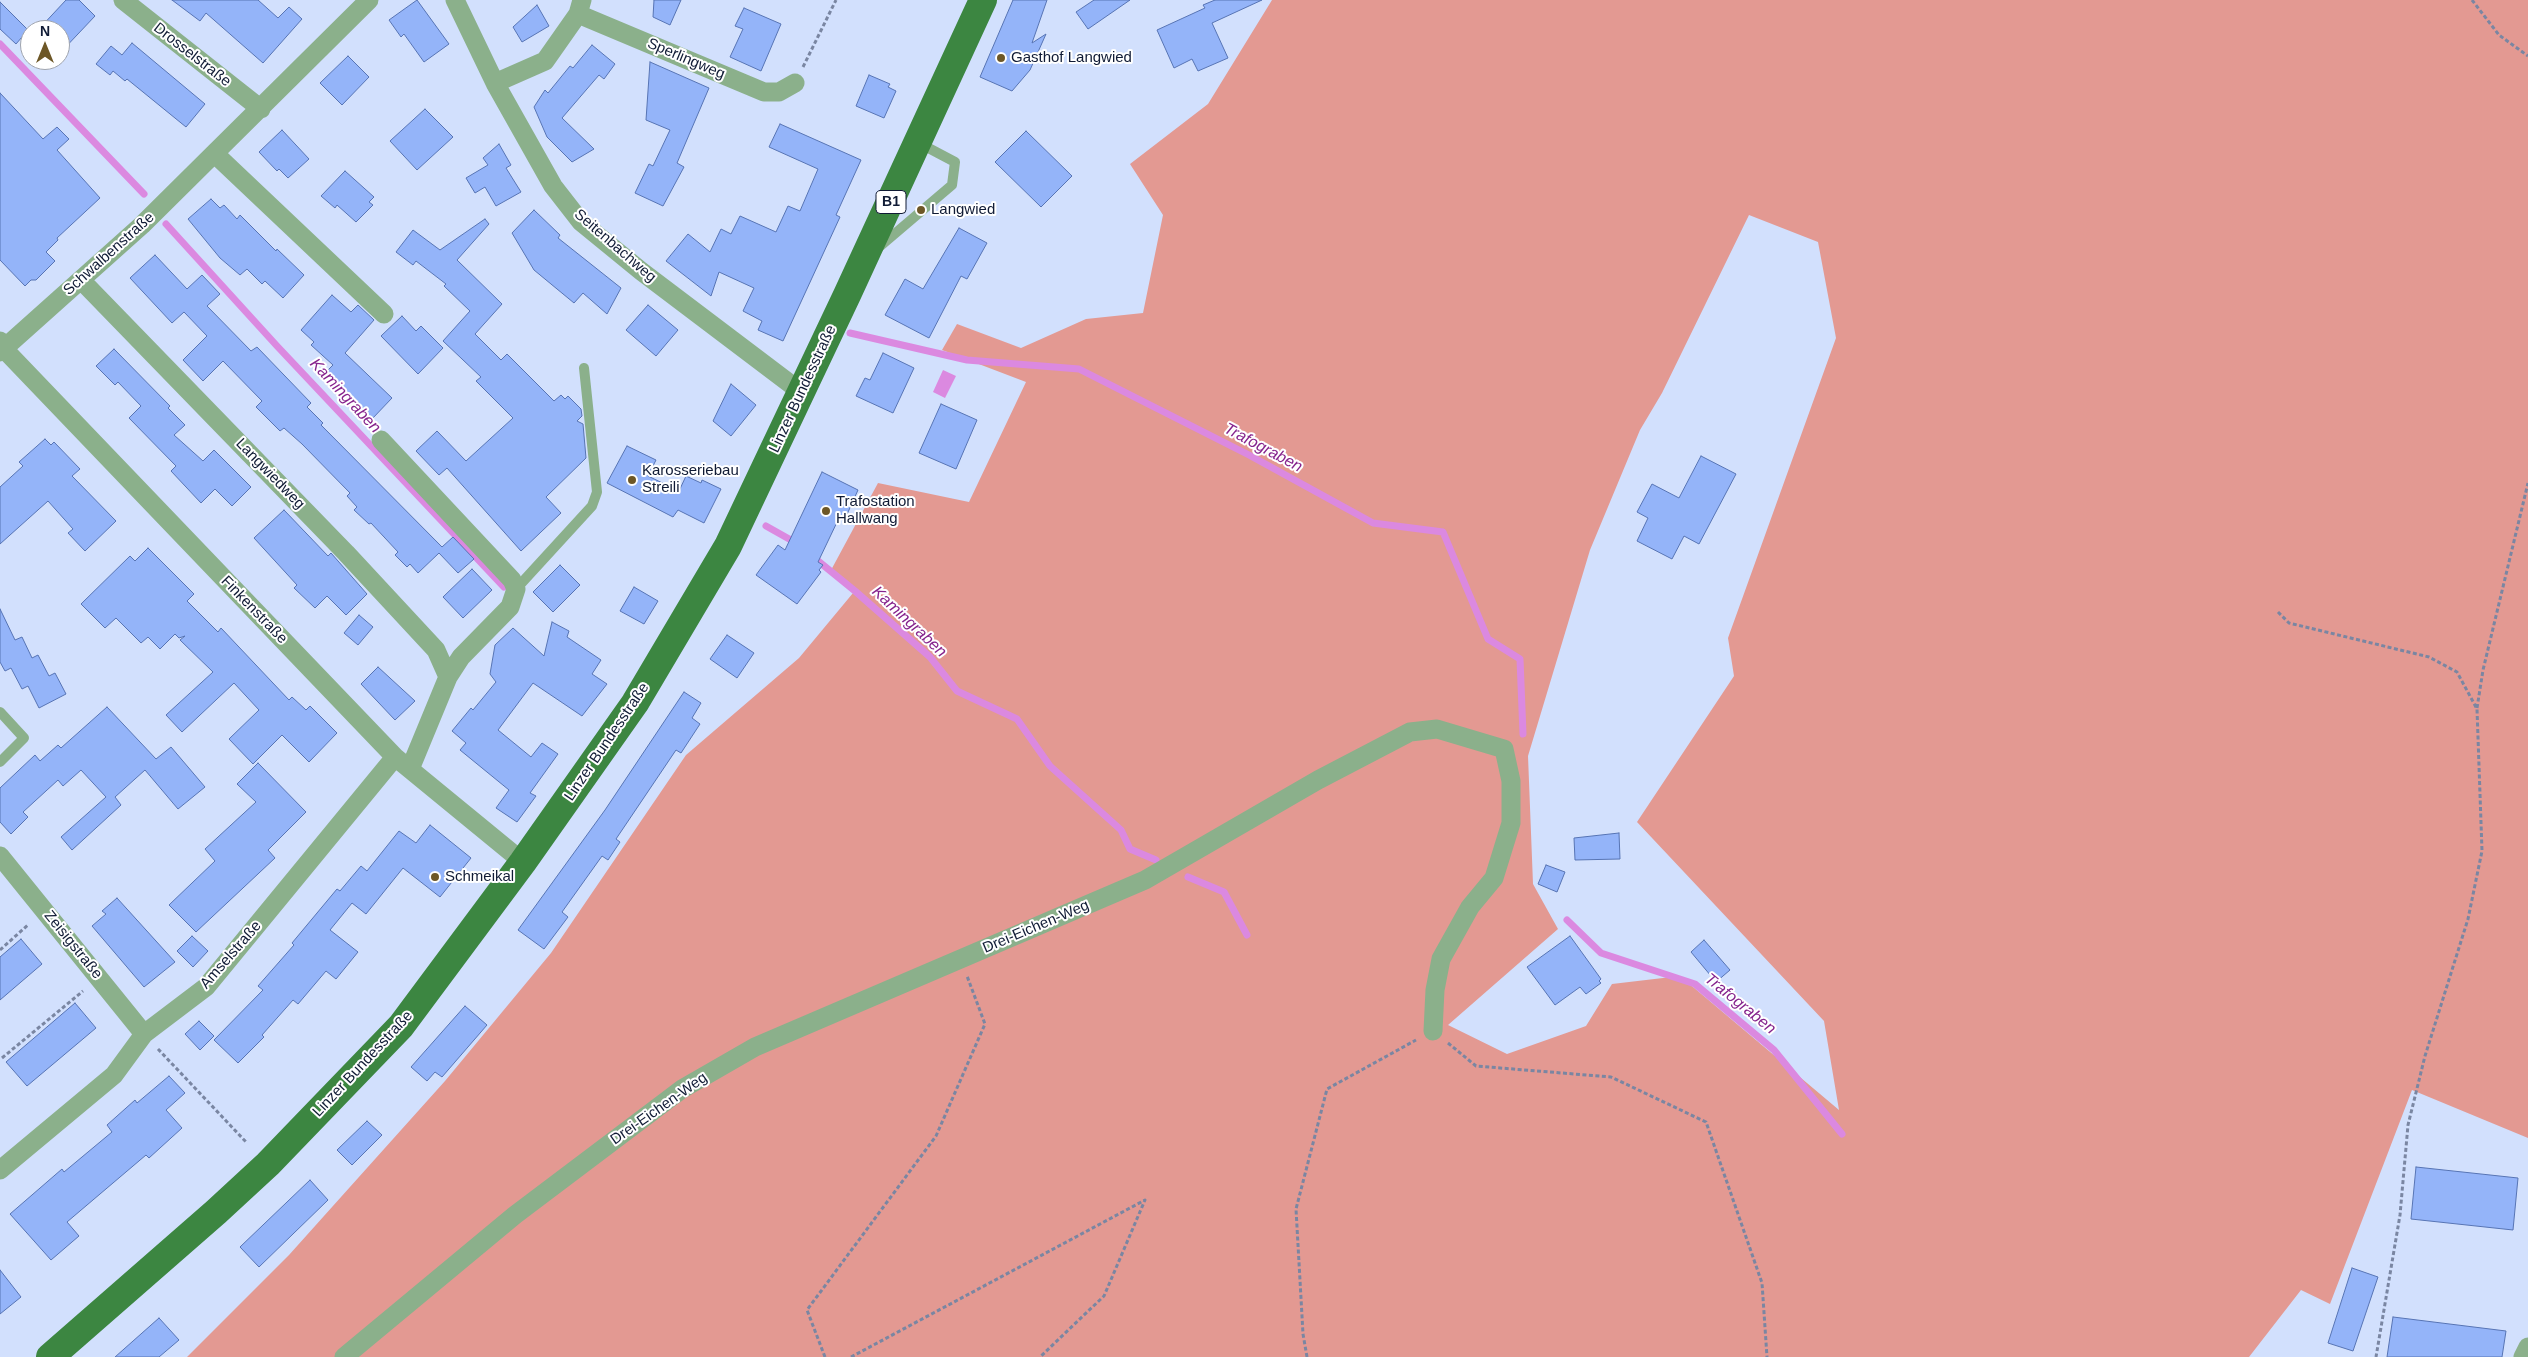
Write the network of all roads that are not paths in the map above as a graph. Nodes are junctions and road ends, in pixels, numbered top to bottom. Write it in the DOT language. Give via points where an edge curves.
graph roads {
  1 [pos="123,0"];
  2 [pos="368,0"];
  3 [pos="455,0"];
  4 [pos="984,0"];
  5 [pos="580,7"];
  6 [pos="495,82"];
  7 [pos="795,83"];
  8 [pos="261,109"];
  9 [pos="918,143"];
  10 [pos="215,154"];
  11 [pos="863,261"];
  12 [pos="81,280"];
  13 [pos="384,314"];
  14 [pos="1,348"];
  15 [pos="584,368"];
  16 [pos="801,392"];
  17 [pos="380,440"];
  18 [pos="516,589"];
  19 [pos="448,677"];
  20 [pos="0,712"];
  21 [pos="0,762"];
  22 [pos="402,763"];
  23 [pos="0,856"];
  24 [pos="523,862"];
  25 [pos="1433,1031"];
  26 [pos="144,1034"];
  27 [pos="0,1170"];
  28 [pos="2528,1347"];
  29 [pos="50,1357"];
  30 [pos="344,1357"];
  31 [pos="2523,1357"];
  1 -- 8 [label="street, Drosselstraße"];
  2 -- 8 [label="street, Schwalbenstraße"];
  3 -- 6 [label="street, Seitenbachweg"];
  4 -- 9 [label="main road, Linzer Bundesstraße / B1"];
  5 -- 6 [label="street" via="545,62"];
  5 -- 7 [label="street, Sperlingweg" via="764,92 779,92"];
  6 -- 16 [label="street, Seitenbachweg" via="552,186 581,222 648,277"];
  8 -- 10 [label="street, Schwalbenstraße"];
  9 -- 11 [label="main road, Linzer Bundesstraße / B1"];
  9 -- 11 [label="lane" via="955,162 952,185"];
  10 -- 12 [label="street, Schwalbenstraße"];
  10 -- 13 [label="street"];
  11 -- 16 [label="main road, Linzer Bundesstraße / B1"];
  12 -- 14 [label="street, Schwalbenstraße"];
  12 -- 19 [label="street, Langwiedweg" via="359,566 436,650"];
  14 -- 22 [label="street, Finkenstraße"];
  15 -- 18 [label="lane" via="597,492 592,506"];
  16 -- 24 [label="main road, Linzer Bundesstraße / B1" via="728,546 635,703"];
  17 -- 18 [label="street" via="512,580"];
  18 -- 19 [label="street" via="510,607 461,657"];
  19 -- 22 [label="street"];
  20 -- 21 [label="lane" via="24,738"];
  22 -- 24 [label="street, Finkenstraße"];
  22 -- 26 [label="street, Amselstraße" via="206,987"];
  23 -- 26 [label="street, Zeisigstraße"];
  24 -- 29 [label="main road, Linzer Bundesstraße / B1" via="401,1026 350,1081 216,1212"];
  25 -- 30 [label="street, Drei-Eichen-Weg" via="1435,990 1442,959 1470,907 1494,878 1511,823 1511,781 1504,749 1437,729 1410,732 1318,780 1145,880 756,1047 682,1089 515,1215"];
  26 -- 27 [label="street, Amselstraße" via="114,1075"];
  28 -- 31 [label="street"];
}
